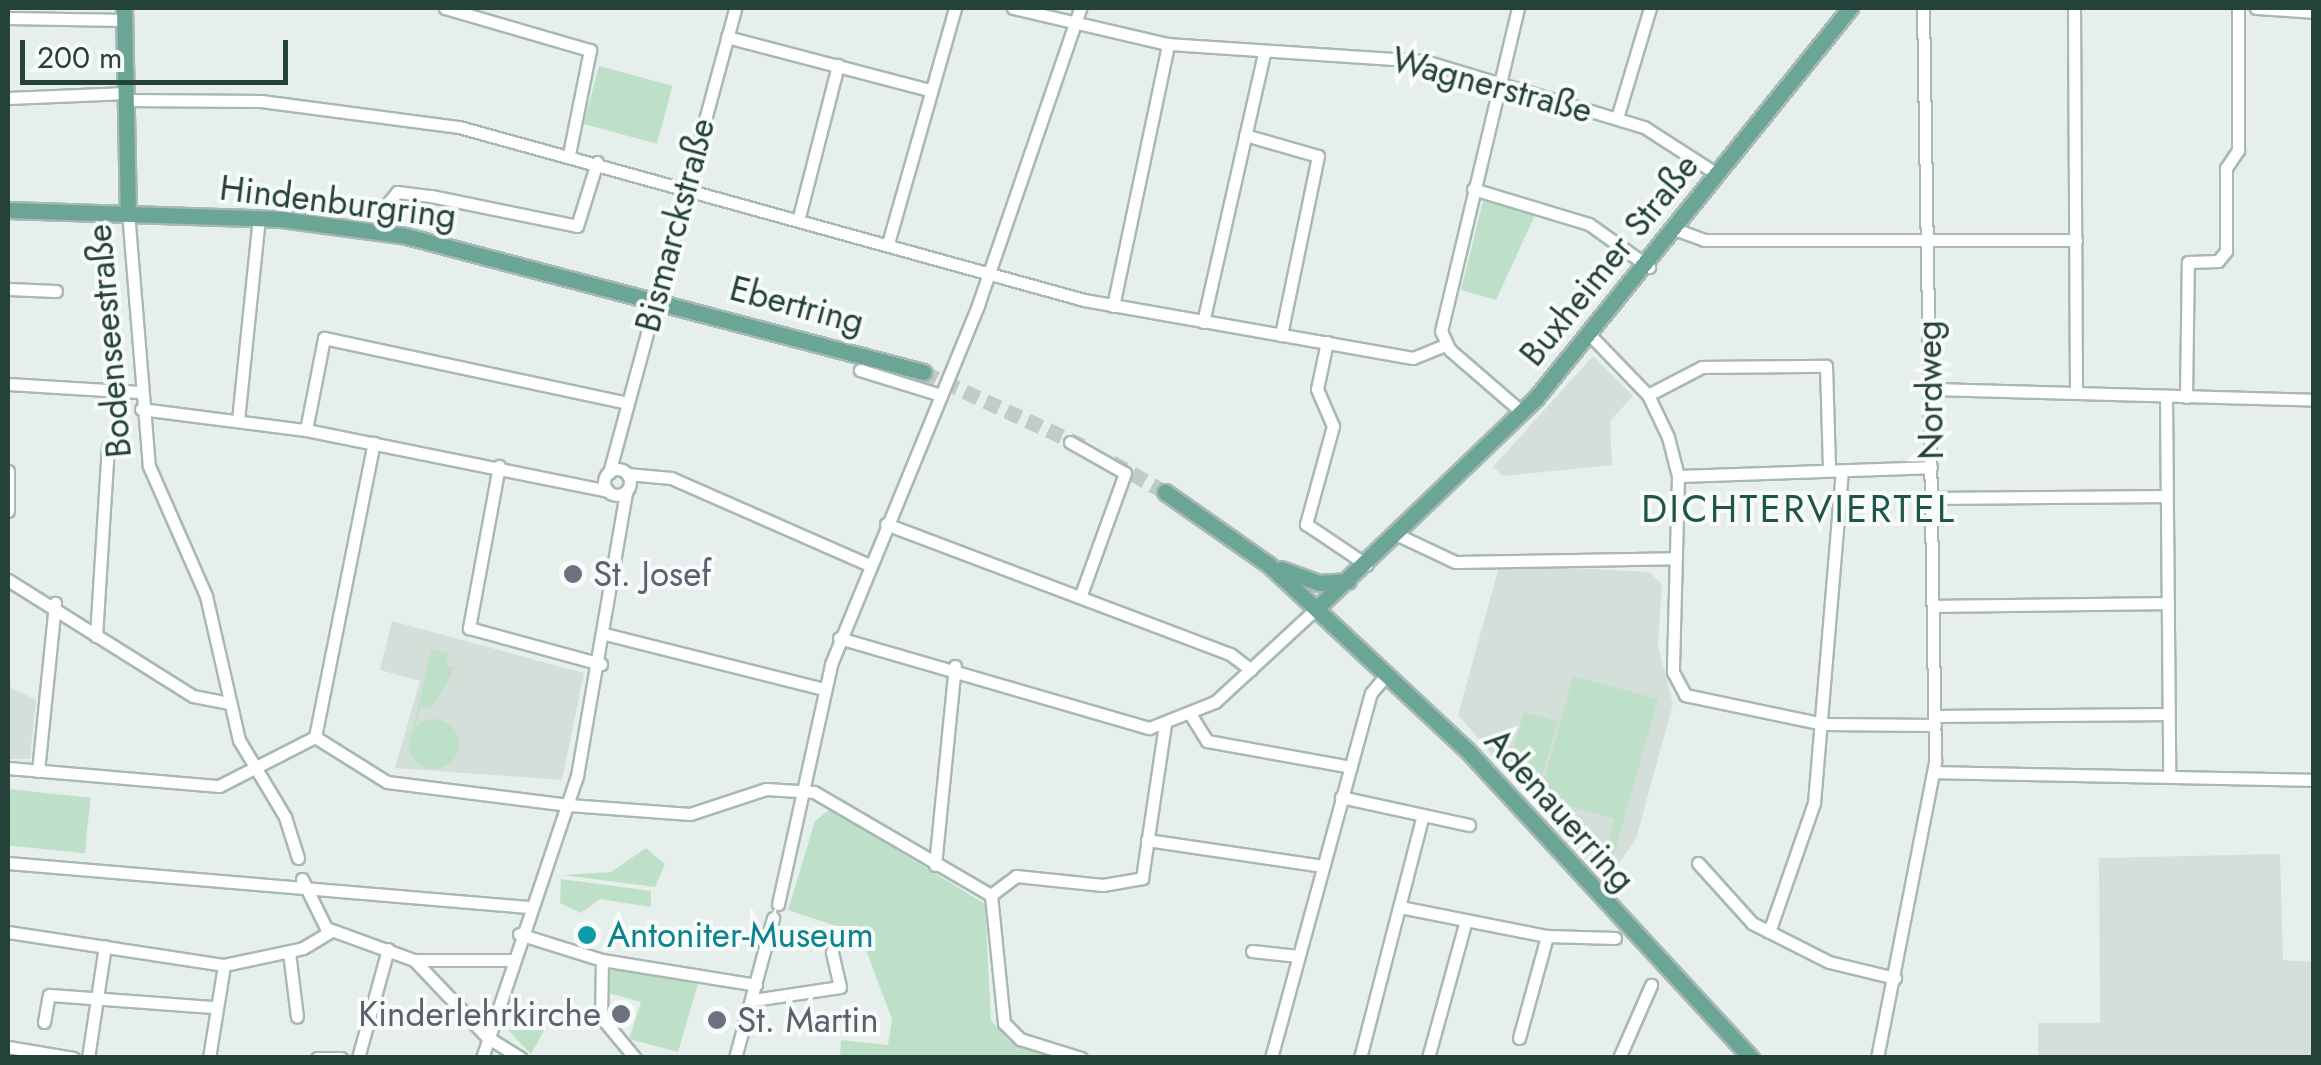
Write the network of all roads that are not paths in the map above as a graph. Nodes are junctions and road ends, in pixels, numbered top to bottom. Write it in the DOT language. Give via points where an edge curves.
graph roads {
  1 [pos="445,8"];
  2 [pos="735,8"];
  3 [pos="955,8"];
  4 [pos="1013,8"];
  5 [pos="1080,8"];
  6 [pos="1518,8"];
  7 [pos="1650,8"];
  8 [pos="1850,8"];
  9 [pos="1923,8"];
  10 [pos="2074,8"];
  11 [pos="2238,8"];
  12 [pos="2256,8"];
  13 [pos="482,11"];
  14 [pos="2314,12"];
  15 [pos="124,14"];
  16 [pos="8,18"];
  17 [pos="1074,26"];
  18 [pos="726,37"];
  19 [pos="1168,44"];
  20 [pos="1264,54"];
  21 [pos="838,65"];
  22 [pos="1496,81"];
  23 [pos="930,90"];
  24 [pos="127,96"];
  25 [pos="8,98"];
  26 [pos="1617,118"];
  27 [pos="1246,135"];
  28 [pos="569,154"];
  29 [pos="597,162"];
  30 [pos="1717,174"];
  31 [pos="686,186"];
  32 [pos="1472,188"];
  33 [pos="389,202"];
  34 [pos="8,210"];
  35 [pos="128,212"];
  36 [pos="259,218"];
  37 [pos="799,218"];
  38 [pos="1677,230"];
  39 [pos="889,240"];
  40 [pos="1927,240"];
  41 [pos="2076,240"];
  42 [pos="1649,267"];
  43 [pos="990,274"];
  44 [pos="8,289"];
  45 [pos="56,291"];
  46 [pos="655,298"];
  47 [pos="1113,306"];
  48 [pos="1204,322"];
  49 [pos="1281,335"];
  50 [pos="1592,336"];
  51 [pos="1328,342"];
  52 [pos="1446,345"];
  53 [pos="860,370"];
  54 [pos="924,372"];
  55 [pos="8,384"];
  56 [pos="1930,389"];
  57 [pos="139,392"];
  58 [pos="2076,392"];
  59 [pos="1648,394"];
  60 [pos="941,396"];
  61 [pos="2166,397"];
  62 [pos="2186,397"];
  63 [pos="2314,400"];
  64 [pos="627,403"];
  65 [pos="141,408"];
  66 [pos="1523,413"];
  67 [pos="238,420"];
  68 [pos="306,430"];
  69 [pos="1070,442"];
  70 [pos="374,443"];
  71 [pos="618,444"];
  72 [pos="108,447"];
  73 [pos="499,466"];
  74 [pos="1932,467"];
  75 [pos="1836,470"];
  76 [pos="8,471"];
  77 [pos="625,472"];
  78 [pos="607,475"];
  79 [pos="1678,476"];
  80 [pos="655,477"];
  81 [pos="580,483"];
  82 [pos="627,490"];
  83 [pos="610,492"];
  84 [pos="1166,492"];
  85 [pos="2165,496"];
  86 [pos="1932,498"];
  87 [pos="8,511"];
  88 [pos="620,522"];
  89 [pos="886,524"];
  90 [pos="1400,536"];
  91 [pos="1676,558"];
  92 [pos="1268,564"];
  93 [pos="1367,564"];
  94 [pos="869,565"];
  95 [pos="8,580"];
  96 [pos="1348,581"];
  97 [pos="1080,597"];
  98 [pos="2167,602"];
  99 [pos="55,603"];
  100 [pos="1934,606"];
  101 [pos="1318,607"];
  102 [pos="605,634"];
  103 [pos="96,636"];
  104 [pos="840,638"];
  105 [pos="600,664"];
  106 [pos="955,666"];
  107 [pos="1251,670"];
  108 [pos="1387,674"];
  109 [pos="824,689"];
  110 [pos="228,703"];
  111 [pos="2168,714"];
  112 [pos="1192,717"];
  113 [pos="1935,721"];
  114 [pos="1824,724"];
  115 [pos="1165,726"];
  116 [pos="315,738"];
  117 [pos="1351,767"];
  118 [pos="8,768"];
  119 [pos="256,768"];
  120 [pos="38,770"];
  121 [pos="1934,772"];
  122 [pos="2169,774"];
  123 [pos="2314,780"];
  124 [pos="804,790"];
  125 [pos="1341,797"];
  126 [pos="569,804"];
  127 [pos="1422,819"];
  128 [pos="1469,825"];
  129 [pos="1147,840"];
  130 [pos="298,858"];
  131 [pos="8,863"];
  132 [pos="1698,863"];
  133 [pos="936,865"];
  134 [pos="1323,866"];
  135 [pos="302,879"];
  136 [pos="990,895"];
  137 [pos="778,904"];
  138 [pos="528,907"];
  139 [pos="1400,907"];
  140 [pos="773,918"];
  141 [pos="1466,920"];
  142 [pos="331,931"];
  143 [pos="8,932"];
  144 [pos="1770,932"];
  145 [pos="520,934"];
  146 [pos="1547,936"];
  147 [pos="1615,938"];
  148 [pos="105,946"];
  149 [pos="388,949"];
  150 [pos="1252,951"];
  151 [pos="289,952"];
  152 [pos="832,952"];
  153 [pos="1298,956"];
  154 [pos="414,960"];
  155 [pos="512,960"];
  156 [pos="602,960"];
  157 [pos="224,965"];
  158 [pos="1895,978"];
  159 [pos="756,985"];
  160 [pos="1651,985"];
  161 [pos="752,1000"];
  162 [pos="98,1002"];
  163 [pos="214,1007"];
  164 [pos="297,1017"];
  165 [pos="44,1022"];
  166 [pos="488,1037"];
  167 [pos="1519,1038"];
  168 [pos="8,1047"];
  169 [pos="73,1058"];
  170 [pos="88,1058"];
  171 [pos="209,1058"];
  172 [pos="318,1058"];
  173 [pos="342,1058"];
  174 [pos="358,1058"];
  175 [pos="482,1058"];
  176 [pos="521,1058"];
  177 [pos="636,1058"];
  178 [pos="736,1058"];
  179 [pos="1081,1058"];
  180 [pos="1270,1058"];
  181 [pos="1360,1058"];
  182 [pos="1428,1058"];
  183 [pos="1618,1058"];
  184 [pos="1752,1058"];
  185 [pos="1877,1058"];
  1 -- 13 [label="street"];
  2 -- 18 [label="street, Bismarckstraße"];
  3 -- 23 [label="street"];
  4 -- 17 [label="street, Wagnerstraße"];
  5 -- 17 [label="street"];
  6 -- 22 [label="street"];
  7 -- 26 [label="street"];
  8 -- 30 [label="main road, Buxheimer Straße"];
  9 -- 40 [label="street, Nordweg"];
  10 -- 41 [label="street"];
  11 -- 62 [label="street" via="2238,150 2226,168 2226,251 2218,261 2188,262"];
  12 -- 14 [label="street"];
  13 -- 28 [label="street" via="590,50"];
  15 -- 16 [label="street"];
  15 -- 24 [label="main road, Bodenseestraße"];
  17 -- 19 [label="street, Wagnerstraße"];
  17 -- 43 [label="street"];
  18 -- 21 [label="street"];
  18 -- 31 [label="street, Bismarckstraße"];
  19 -- 20 [label="street, Wagnerstraße"];
  19 -- 47 [label="street"];
  20 -- 22 [label="street, Wagnerstraße" via="1395,55"];
  20 -- 27 [label="street"];
  21 -- 23 [label="street"];
  21 -- 37 [label="street"];
  22 -- 26 [label="street, Wagnerstraße"];
  22 -- 32 [label="street"];
  23 -- 39 [label="street"];
  24 -- 25 [label="street"];
  24 -- 28 [label="street" via="307,106"];
  24 -- 35 [label="main road, Bodenseestraße"];
  26 -- 30 [label="street, Wagnerstraße"];
  27 -- 48 [label="street"];
  27 -- 49 [label="street" via="1318,156"];
  28 -- 29 [label="street"];
  29 -- 31 [label="street"];
  29 -- 33 [label="street" via="577,226 431,196 396,192"];
  30 -- 38 [label="main road, Buxheimer Straße"];
  31 -- 37 [label="street"];
  31 -- 46 [label="street, Bismarckstraße"];
  32 -- 42 [label="street" via="1580,220"];
  32 -- 52 [label="street" via="1442,321"];
  34 -- 35 [label="main road, Hindenburgring"];
  35 -- 36 [label="main road, Hindenburgring"];
  35 -- 57 [label="street, Bodenseestraße"];
  36 -- 46 [label="main road, Hindenburgring" via="437,241"];
  36 -- 67 [label="street"];
  37 -- 39 [label="street"];
  38 -- 40 [label="street" via="1704,240"];
  38 -- 42 [label="main road, Buxheimer Straße"];
  39 -- 43 [label="street"];
  40 -- 41 [label="street"];
  40 -- 56 [label="street, Nordweg"];
  41 -- 58 [label="street"];
  42 -- 50 [label="main road, Buxheimer Straße"];
  43 -- 47 [label="street"];
  43 -- 60 [label="street"];
  44 -- 45 [label="street"];
  46 -- 54 [label="main road, Ebertring"];
  46 -- 64 [label="street, Bismarckstraße"];
  47 -- 48 [label="street"];
  48 -- 49 [label="street"];
  49 -- 51 [label="street"];
  50 -- 59 [label="street"];
  50 -- 66 [label="main road, Buxheimer Straße"];
  51 -- 52 [label="street" via="1419,358"];
  51 -- 93 [label="street" via="1317,389 1333,426 1306,524"];
  52 -- 66 [label="street"];
  53 -- 60 [label="street"];
  55 -- 57 [label="street"];
  56 -- 58 [label="street"];
  56 -- 74 [label="street, Nordweg"];
  57 -- 65 [label="street, Bodenseestraße"];
  58 -- 61 [label="street"];
  59 -- 75 [label="street" via="1702,367 1826,366"];
  59 -- 79 [label="street"];
  60 -- 89 [label="street"];
  61 -- 62 [label="street"];
  61 -- 85 [label="street"];
  62 -- 63 [label="street"];
  64 -- 68 [label="street" via="324,338"];
  64 -- 71 [label="street, Bismarckstraße"];
  65 -- 67 [label="street"];
  65 -- 110 [label="street, Bodenseestraße" via="154,483 206,596"];
  66 -- 90 [label="main road, Buxheimer Straße"];
  67 -- 68 [label="street"];
  68 -- 70 [label="street"];
  69 -- 97 [label="street" via="1125,473"];
  70 -- 73 [label="street"];
  70 -- 116 [label="street"];
  71 -- 77 [label="street, Bismarckstraße"];
  71 -- 78 [label="street, Bismarckstraße"];
  72 -- 103 [label="street"];
  73 -- 81 [label="street"];
  73 -- 105 [label="street" via="469,628"];
  74 -- 75 [label="street"];
  74 -- 86 [label="street, Nordweg"];
  75 -- 79 [label="street"];
  75 -- 114 [label="street"];
  76 -- 87 [label="street"];
  77 -- 78 [label="street"];
  77 -- 80 [label="street"];
  77 -- 82 [label="street, Bismarckstraße"];
  78 -- 81 [label="street"];
  78 -- 83 [label="street, Bismarckstraße"];
  79 -- 91 [label="street"];
  80 -- 82 [label="street"];
  80 -- 94 [label="street"];
  81 -- 83 [label="street"];
  82 -- 83 [label="street"];
  82 -- 88 [label="street, Bismarckstraße"];
  83 -- 88 [label="street, Bismarckstraße"];
  84 -- 92 [label="main road"];
  85 -- 86 [label="street"];
  85 -- 98 [label="street"];
  86 -- 100 [label="street, Nordweg"];
  88 -- 102 [label="street, Bismarckstraße"];
  89 -- 94 [label="street"];
  89 -- 97 [label="street"];
  90 -- 91 [label="street" via="1455,562"];
  90 -- 93 [label="main road, Buxheimer Straße"];
  91 -- 114 [label="street" via="1674,672 1685,695 1707,705"];
  92 -- 96 [label="main road" via="1319,583"];
  92 -- 101 [label="main road"];
  93 -- 96 [label="main road, Buxheimer Straße"];
  94 -- 104 [label="street"];
  95 -- 99 [label="street"];
  96 -- 101 [label="main road, Buxheimer Straße"];
  97 -- 107 [label="street"];
  98 -- 100 [label="street"];
  98 -- 111 [label="street"];
  99 -- 103 [label="street"];
  99 -- 120 [label="street"];
  100 -- 113 [label="street, Nordweg"];
  101 -- 107 [label="street"];
  101 -- 108 [label="main road, Adenauerring"];
  102 -- 105 [label="street, Bismarckstraße"];
  102 -- 109 [label="street"];
  103 -- 110 [label="street" via="202,701"];
  104 -- 106 [label="street"];
  104 -- 109 [label="street"];
  105 -- 126 [label="street, Bismarckstraße"];
  106 -- 115 [label="street" via="1126,726"];
  106 -- 133 [label="street"];
  107 -- 112 [label="street"];
  108 -- 117 [label="street" via="1371,693"];
  108 -- 184 [label="main road, Adenauerring"];
  109 -- 124 [label="street"];
  110 -- 119 [label="street, Bodenseestraße"];
  111 -- 113 [label="street"];
  111 -- 122 [label="street"];
  112 -- 115 [label="street"];
  112 -- 117 [label="street" via="1207,740"];
  113 -- 114 [label="street"];
  113 -- 121 [label="street, Nordweg"];
  114 -- 144 [label="street" via="1806,840"];
  115 -- 129 [label="street"];
  116 -- 119 [label="street"];
  116 -- 126 [label="street" via="387,782"];
  117 -- 125 [label="street"];
  118 -- 120 [label="street"];
  119 -- 120 [label="street" via="220,786"];
  119 -- 130 [label="street, Bodenseestraße"];
  121 -- 122 [label="street"];
  121 -- 158 [label="street, Nordweg"];
  122 -- 123 [label="street"];
  124 -- 126 [label="street" via="766,789 690,814"];
  124 -- 133 [label="street"];
  124 -- 137 [label="street"];
  125 -- 127 [label="street"];
  125 -- 134 [label="street"];
  126 -- 138 [label="street, Bismarckstraße"];
  127 -- 128 [label="street"];
  127 -- 139 [label="street"];
  129 -- 134 [label="street"];
  129 -- 136 [label="street" via="1142,878 1104,885 1016,876"];
  131 -- 135 [label="street"];
  132 -- 144 [label="street" via="1714,890"];
  133 -- 136 [label="street"];
  134 -- 153 [label="street"];
  135 -- 138 [label="street"];
  135 -- 142 [label="street"];
  136 -- 179 [label="street" via="1004,1022 1020,1039"];
  138 -- 145 [label="street, Bismarckstraße"];
  139 -- 141 [label="street"];
  139 -- 181 [label="street"];
  140 -- 159 [label="street"];
  141 -- 146 [label="street"];
  141 -- 182 [label="street"];
  142 -- 149 [label="street"];
  142 -- 151 [label="street"];
  143 -- 148 [label="street"];
  144 -- 158 [label="street" via="1830,962"];
  145 -- 155 [label="street, Bismarckstraße"];
  145 -- 156 [label="street"];
  146 -- 147 [label="street"];
  146 -- 167 [label="street"];
  148 -- 157 [label="street"];
  148 -- 162 [label="street"];
  149 -- 154 [label="street"];
  149 -- 174 [label="street"];
  150 -- 153 [label="street"];
  151 -- 157 [label="street"];
  151 -- 164 [label="street"];
  152 -- 161 [label="street" via="840,987"];
  153 -- 180 [label="street"];
  154 -- 155 [label="street"];
  154 -- 166 [label="street"];
  155 -- 166 [label="street, Bismarckstraße"];
  156 -- 159 [label="street"];
  156 -- 177 [label="street" via="601,1017"];
  157 -- 163 [label="street"];
  158 -- 185 [label="street, Nordweg"];
  159 -- 161 [label="street"];
  160 -- 183 [label="street"];
  161 -- 178 [label="street"];
  162 -- 163 [label="street"];
  162 -- 165 [label="street" via="49,994"];
  162 -- 170 [label="street"];
  163 -- 171 [label="street"];
  166 -- 175 [label="street, Bismarckstraße"];
  166 -- 176 [label="street"];
  168 -- 169 [label="street"];
  172 -- 173 [label="street"];
}
